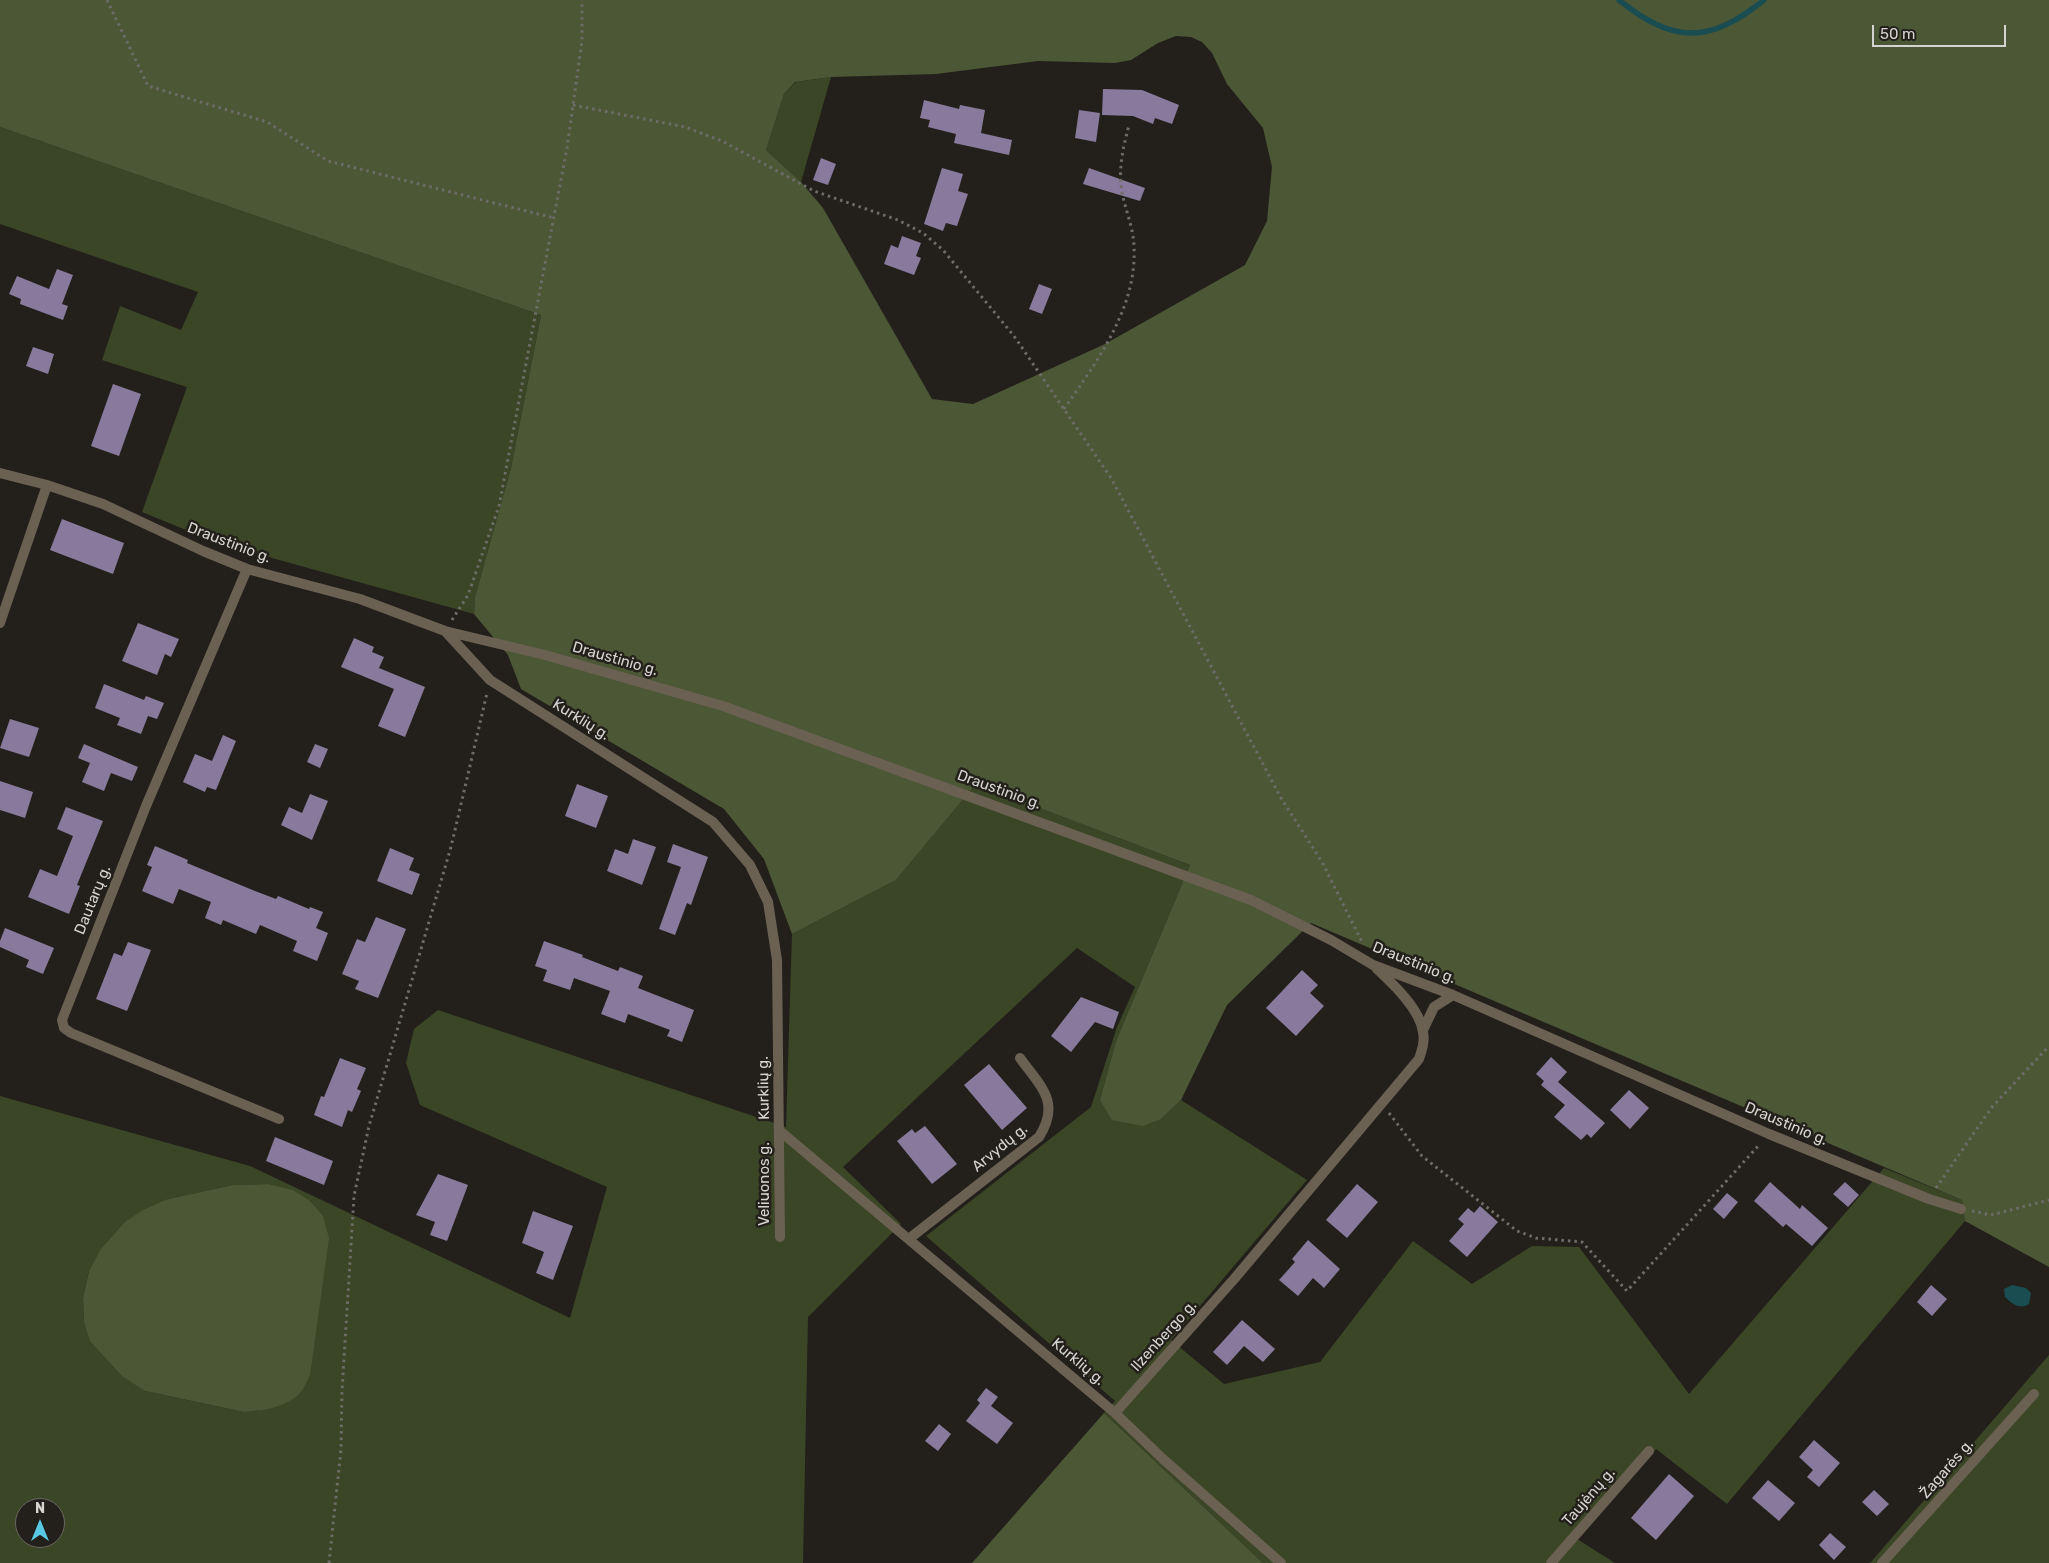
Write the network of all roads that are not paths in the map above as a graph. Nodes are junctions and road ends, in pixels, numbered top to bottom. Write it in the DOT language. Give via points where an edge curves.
graph roads {
  1 [pos="0,473"];
  2 [pos="47,485"];
  3 [pos="247,569"];
  4 [pos="0,623"];
  5 [pos="445,631"];
  6 [pos="1373,965"];
  7 [pos="1453,995"];
  8 [pos="1423,1030"];
  9 [pos="1020,1058"];
  10 [pos="279,1119"];
  11 [pos="780,1131"];
  12 [pos="1961,1209"];
  13 [pos="780,1237"];
  14 [pos="910,1238"];
  15 [pos="2034,1394"];
  16 [pos="1115,1413"];
  17 [pos="1649,1451"];
  18 [pos="1281,1563"];
  19 [pos="1551,1563"];
  20 [pos="1882,1563"];
  1 -- 2 [label="street, Draustinio g."];
  2 -- 3 [label="street, Draustinio g." via="103,504 203,552"];
  2 -- 4 [label="street"];
  3 -- 5 [label="street, Draustinio g." via="360,599"];
  3 -- 10 [label="street, Dautarų g." via="146,806 62,1020 64,1028 71,1033"];
  5 -- 6 [label="street, Draustinio g." via="545,655 723,706 1250,900"];
  5 -- 11 [label="street, Kurklių g." via="490,680 713,822 750,865 768,902 777,960"];
  6 -- 7 [label="street, Draustinio g."];
  6 -- 8 [label="street" via="1400,991"];
  7 -- 8 [label="street" via="1434,1007"];
  7 -- 12 [label="street, Draustinio g." via="1769,1134"];
  8 -- 16 [label="street, Ilzenbergo g." via="1420,1059 1235,1278"];
  9 -- 14 [label="street, Arvydų g." via="1046,1094 1050,1108 1048,1123 1039,1137"];
  11 -- 13 [label="street, Veliuonos g."];
  11 -- 14 [label="street, Kurklių g."];
  14 -- 16 [label="street, Kurklių g."];
  15 -- 20 [label="street, Žagarės g."];
  16 -- 18 [label="street, Kurklių g."];
  17 -- 19 [label="street, Taujėnų g."];
}
